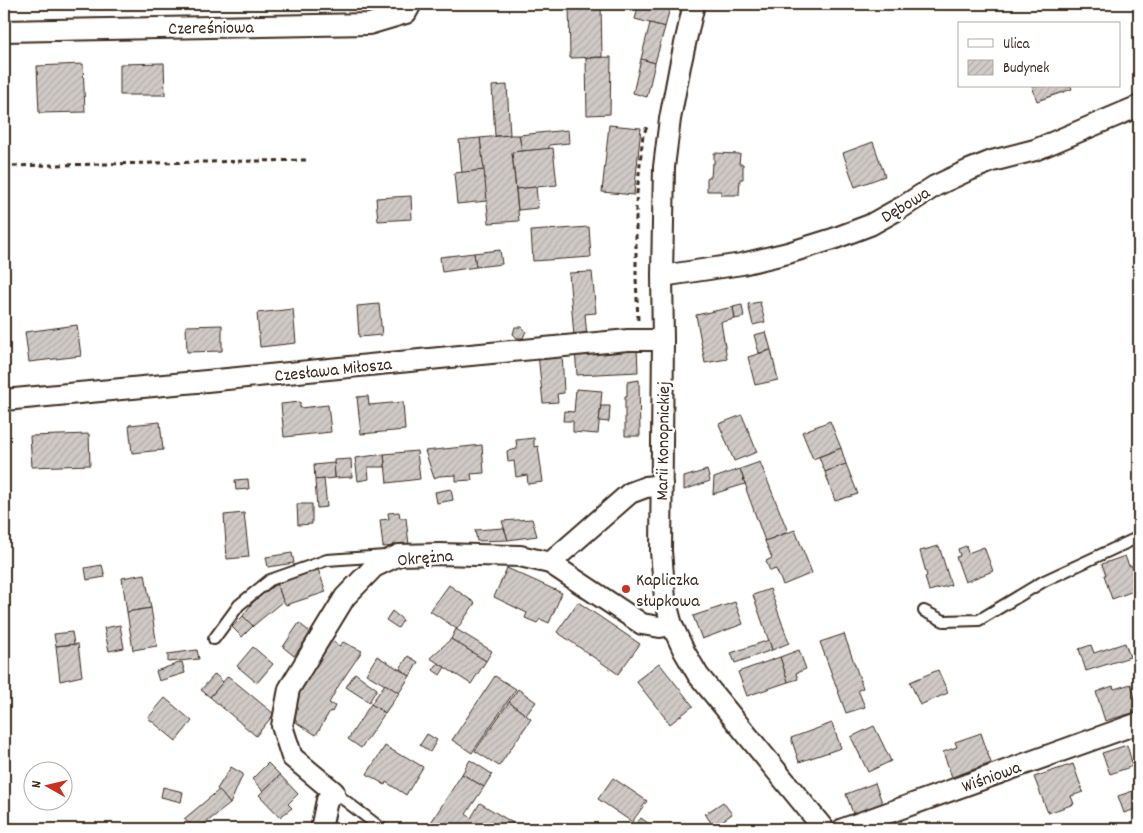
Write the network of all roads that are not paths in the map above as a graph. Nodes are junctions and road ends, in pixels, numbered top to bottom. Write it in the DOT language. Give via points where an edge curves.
graph roads {
  1 [pos="411,4"];
  2 [pos="694,4"];
  3 [pos="4,31"];
  4 [pos="1139,106"];
  5 [pos="662,276"];
  6 [pos="663,340"];
  7 [pos="4,400"];
  8 [pos="662,485"];
  9 [pos="1139,537"];
  10 [pos="399,556"];
  11 [pos="550,562"];
  12 [pos="924,612"];
  13 [pos="672,626"];
  14 [pos="214,639"];
  15 [pos="1139,723"];
  16 [pos="334,792"];
  17 [pos="321,829"];
  18 [pos="382,829"];
  19 [pos="824,829"];
  20 [pos="843,829"];
  1 -- 3 [label="street, Czereśniowa" via="406,13 369,24"];
  2 -- 5 [label="street, Marii Konopnickiej" via="680,66 664,167"];
  4 -- 5 [label="street, Dębowa" via="1035,150 967,171 870,225 833,239 742,264"];
  5 -- 6 [label="street, Marii Konopnickiej"];
  6 -- 7 [label="street, Czesława Miłosza"];
  6 -- 8 [label="street, Marii Konopnickiej"];
  8 -- 11 [label="street" via="630,493"];
  8 -- 13 [label="street, Marii Konopnickiej" via="661,551 665,599"];
  9 -- 12 [label="lane" via="1044,581 979,620 944,621"];
  10 -- 11 [label="street, Okrężna" via="520,556"];
  10 -- 14 [label="lane" via="327,560 270,580 240,605"];
  10 -- 16 [label="street, Okrężna" via="374,567 345,597 289,689 282,726 292,756"];
  11 -- 13 [label="street, Okrężna" via="642,624"];
  13 -- 19 [label="street, Marii Konopnickiej" via="698,675"];
  15 -- 20 [label="street, Wiśniowa"];
  16 -- 17 [label="street" via="327,800"];
  16 -- 18 [label="lane, Okrężna"];
}
